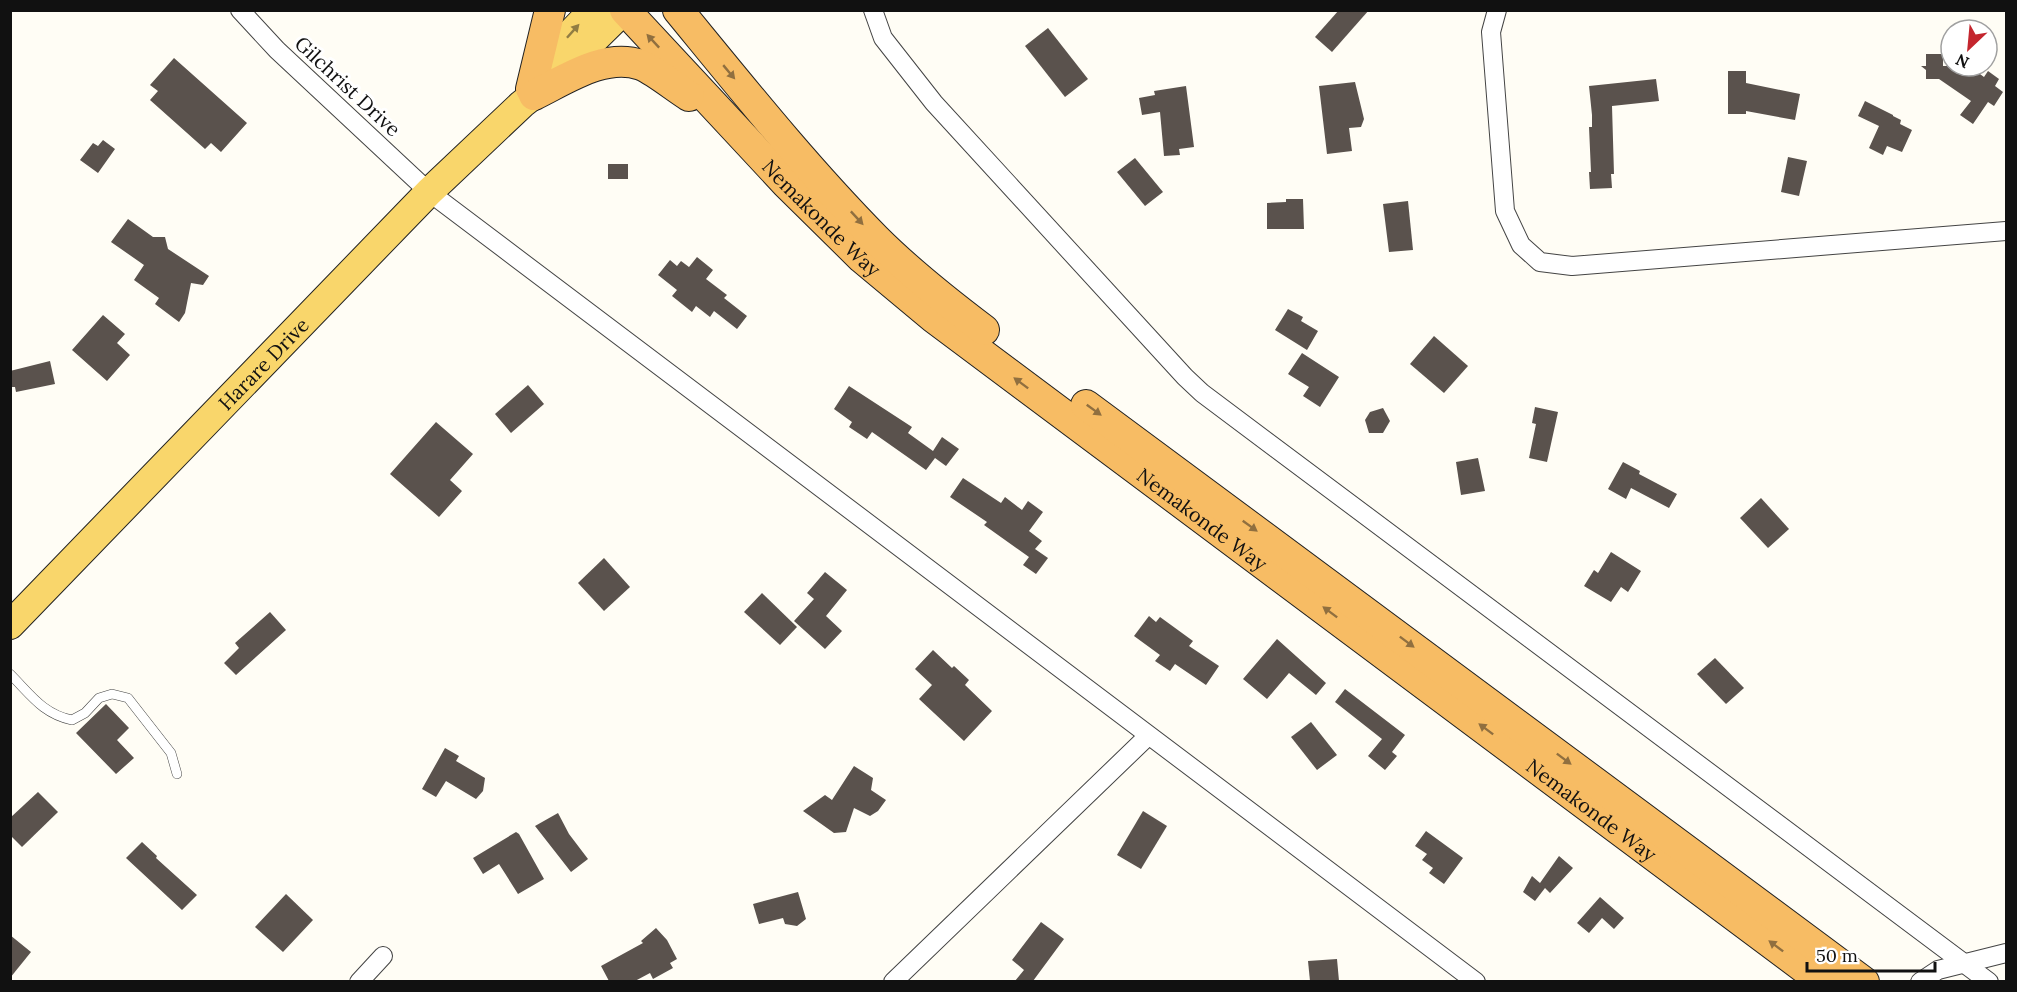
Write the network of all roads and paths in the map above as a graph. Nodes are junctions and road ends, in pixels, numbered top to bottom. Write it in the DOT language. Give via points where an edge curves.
graph roads {
  1 [pos="240,10"];
  2 [pos="550,10"];
  3 [pos="593,10"];
  4 [pos="624,10"];
  5 [pos="678,10"];
  6 [pos="701,10"];
  7 [pos="873,10"];
  8 [pos="1497,10"];
  9 [pos="709,48"];
  10 [pos="529,96"];
  11 [pos="732,124"];
  12 [pos="429,192"];
  13 [pos="2007,231"];
  14 [pos="10,625"];
  15 [pos="10,674"];
  16 [pos="1148,736"];
  17 [pos="177,774"];
  18 [pos="2007,953"];
  19 [pos="383,956"];
  20 [pos="1963,962"];
  21 [pos="359,981"];
  22 [pos="893,981"];
  23 [pos="1476,981"];
  24 [pos="1823,981"];
  25 [pos="1864,981"];
  26 [pos="1920,981"];
  27 [pos="1989,981"];
  1 -- 12 [label="street, Gilchrist Drive" via="276,50"];
  2 -- 10 [label="highway"];
  10 -- 3 [label="main road, Harare Drive, one-way" via="556,51"];
  4 -- 10 [label="main road, Harare Drive" via="554,79"];
  11 -- 4 [label="highway, Nemakonde Way, one-way"];
  5 -- 9 [label="highway, Nemakonde Way"];
  6 -- 9 [label="highway"];
  7 -- 20 [label="street" via="883,38 934,103 1202,393"];
  8 -- 13 [label="street" via="1491,32 1505,211 1521,245 1540,262 1572,266"];
  9 -- 25 [label="highway, Nemakonde Way, one-way" via="876,240 962,313"];
  10 -- 11 [label="highway" via="587,69 606,64 642,65"];
  10 -- 12 [label="main road, Harare Drive"];
  24 -- 11 [label="highway, Nemakonde Way, one-way" via="934,318 862,258"];
  12 -- 14 [label="main road, Harare Drive"];
  12 -- 16 [label="street, Gilchrist Drive"];
  15 -- 17 [label="lane" via="56,717 72,720 99,698 112,694 128,698 171,753"];
  16 -- 22 [label="street"];
  16 -- 23 [label="street, Gilchrist Drive"];
  18 -- 20 [label="street"];
  19 -- 21 [label="street"];
  20 -- 26 [label="street"];
  20 -- 27 [label="street"];
}
